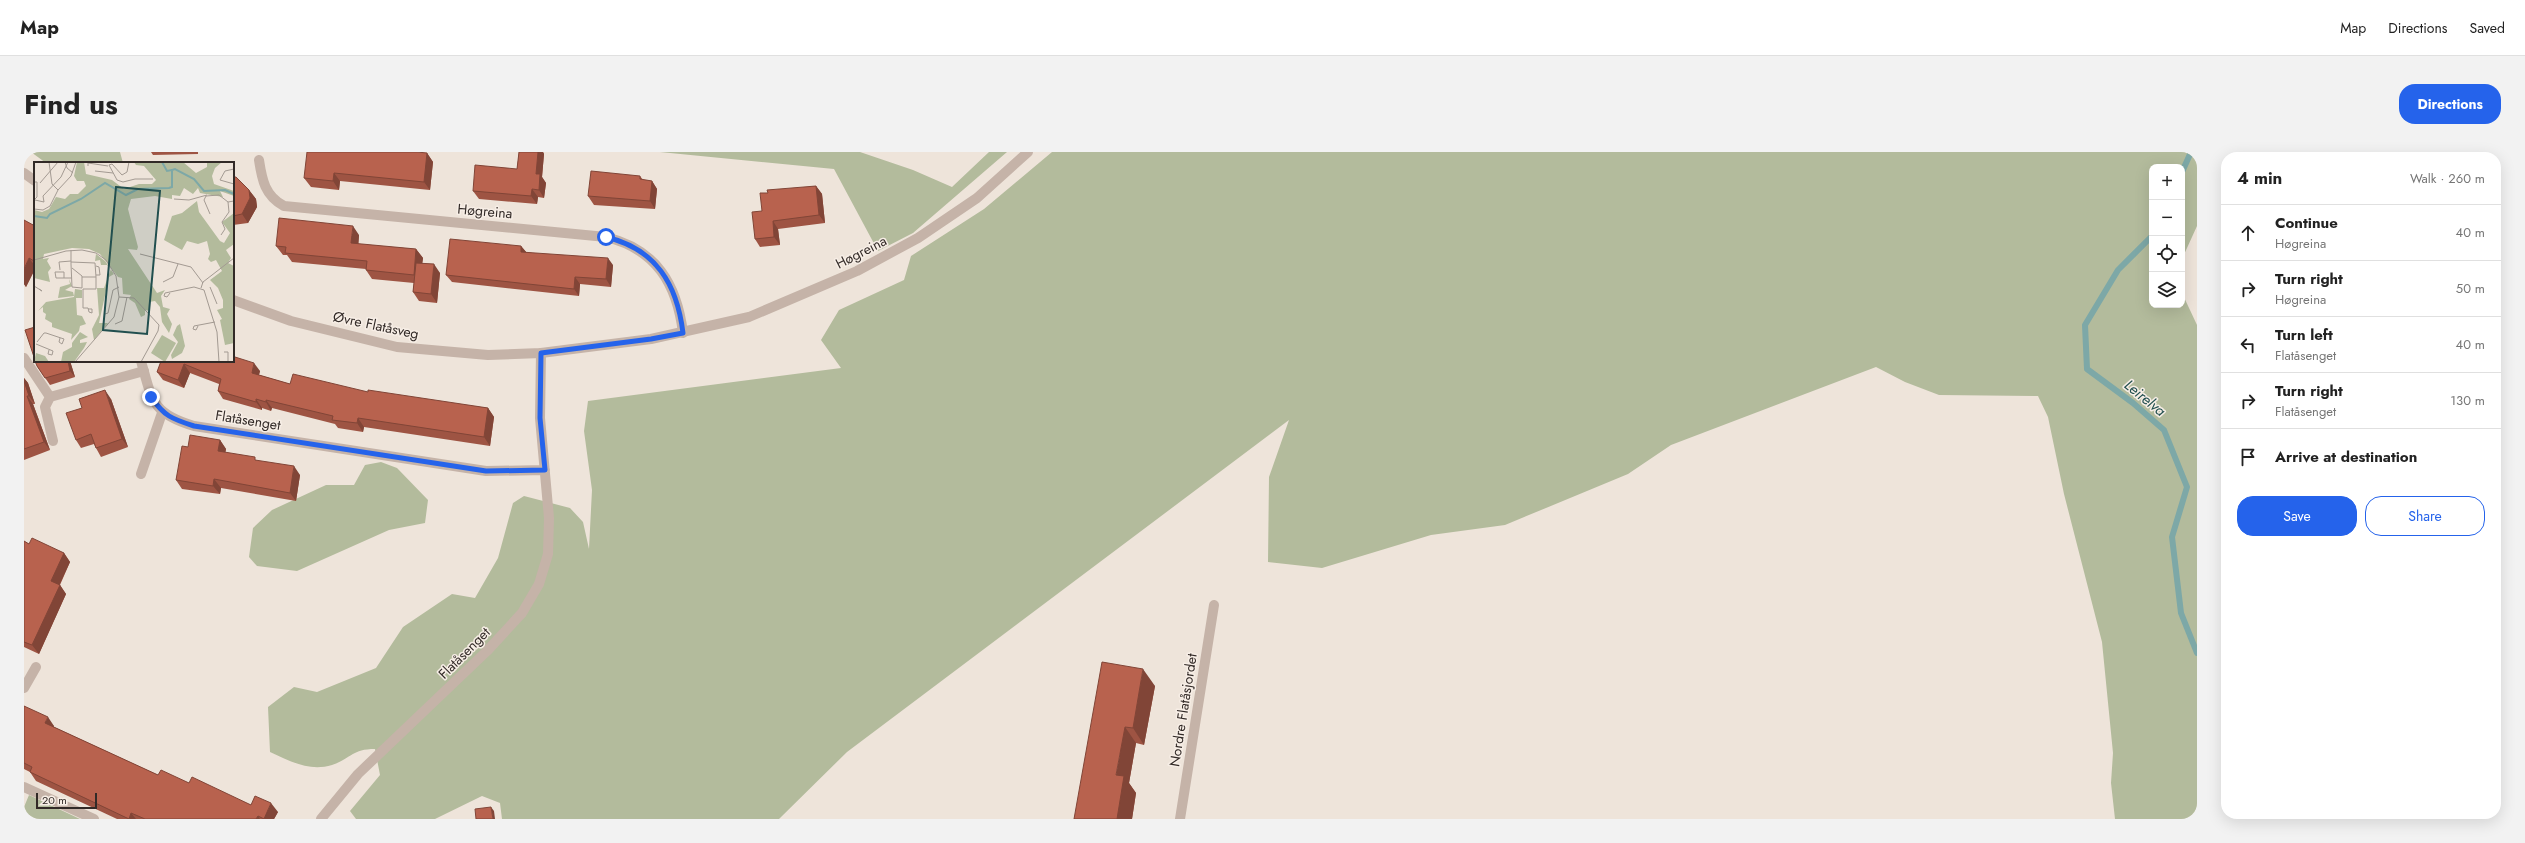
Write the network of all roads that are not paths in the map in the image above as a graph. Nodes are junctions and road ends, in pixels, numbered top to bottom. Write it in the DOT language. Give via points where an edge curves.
graph roads {
  1 [pos="1028,152"];
  2 [pos="259,160"];
  3 [pos="24,173"];
  4 [pos="34,180"];
  5 [pos="234,300"];
  6 [pos="683,333"];
  7 [pos="541,353"];
  8 [pos="24,358"];
  9 [pos="142,366"];
  10 [pos="50,397"];
  11 [pos="162,413"];
  12 [pos="53,441"];
  13 [pos="545,470"];
  14 [pos="141,474"];
  15 [pos="1214,605"];
  16 [pos="36,667"];
  17 [pos="24,688"];
  18 [pos="24,787"];
  19 [pos="94,819"];
  20 [pos="321,819"];
  21 [pos="1180,819"];
  1 -- 6 [label="street, Høgreina" via="977,198 918,238 857,271 749,317"];
  2 -- 6 [label="street, Høgreina" via="262,181 267,192 284,206 606,237 635,246 656,264 665,277 680,312"];
  3 -- 4 [label="street"];
  5 -- 7 [label="street, Øvre Flatåsveg" via="291,321 397,347 488,355"];
  6 -- 7 [label="street, Høgreina"];
  7 -- 13 [label="street, Flatåsenget" via="540,418"];
  8 -- 10 [label="street"];
  9 -- 10 [label="street, Flatåsenget"];
  9 -- 11 [label="street, Flatåsenget" via="151,397"];
  10 -- 12 [label="street" via="45,407"];
  11 -- 13 [label="street, Flatåsenget" via="176,421 194,426 375,455 486,471"];
  11 -- 14 [label="street"];
  13 -- 20 [label="street, Flatåsenget" via="549,518 548,554 539,584 522,614 487,651 358,774"];
  15 -- 21 [label="street, Nordre Flatåsjordet"];
  16 -- 17 [label="street"];
  18 -- 19 [label="street"];
}
